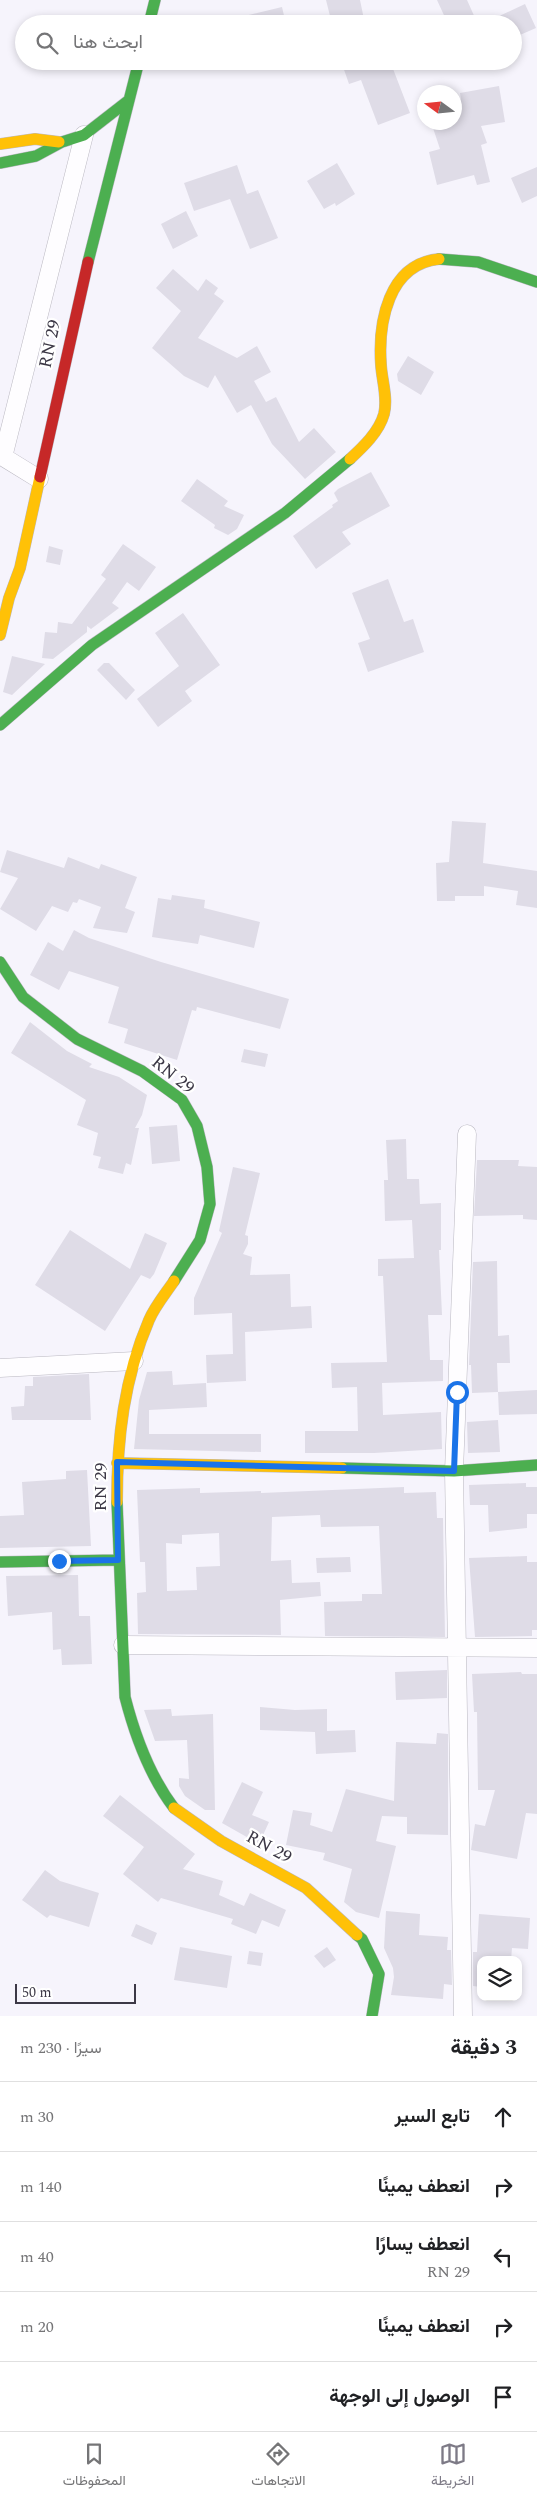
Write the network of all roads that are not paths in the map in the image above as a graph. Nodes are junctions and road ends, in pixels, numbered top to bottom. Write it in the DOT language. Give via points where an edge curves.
graph roads {
  1 [pos="155,0"];
  2 [pos="151,15"];
  3 [pos="137,70"];
  4 [pos="129,100"];
  5 [pos="84,135"];
  6 [pos="62,142"];
  7 [pos="0,144"];
  8 [pos="0,163"];
  9 [pos="537,282"];
  10 [pos="2,456"];
  11 [pos="39,479"];
  12 [pos="4,598"];
  13 [pos="0,635"];
  14 [pos="0,725"];
  15 [pos="0,962"];
  16 [pos="468,1134"];
  17 [pos="134,1361"];
  18 [pos="0,1368"];
  19 [pos="117,1462"];
  20 [pos="537,1465"];
  21 [pos="454,1471"];
  22 [pos="118,1560"];
  23 [pos="0,1562"];
  24 [pos="123,1645"];
  25 [pos="457,1647"];
  26 [pos="537,1648"];
  27 [pos="372,2016"];
  28 [pos="463,2016"];
  1 -- 2 [label="main road"];
  3 -- 4 [label="main road, RN 29 / RN 29"];
  4 -- 5 [label="main road"];
  4 -- 11 [label="main road, RN 29 / RN 29" via="73,321"];
  5 -- 6 [label="main road"];
  5 -- 10 [label="street"];
  6 -- 7 [label="main road" via="35,139"];
  6 -- 8 [label="main road" via="36,156"];
  9 -- 14 [label="main road" via="492,265 446,258 420,263 402,277 389,294 381,327 381,366 387,398 385,413 362,446 333,474 278,517 80,654"];
  10 -- 11 [label="street"];
  11 -- 12 [label="main road, RN 29 / RN 29" via="20,568"];
  12 -- 13 [label="main road, RN 29 / RN 29"];
  15 -- 17 [label="main road, RN 29 / RN 29" via="23,997 77,1039 142,1071 182,1100 197,1126 207,1167 210,1204 200,1240 150,1318"];
  16 -- 21 [label="street"];
  17 -- 18 [label="street"];
  17 -- 19 [label="main road, RN 29 / RN 29" via="124,1397"];
  19 -- 21 [label="main road"];
  19 -- 22 [label="main road, RN 29 / RN 29"];
  20 -- 21 [label="main road"];
  21 -- 25 [label="street"];
  22 -- 23 [label="main road"];
  22 -- 24 [label="main road, RN 29 / RN 29"];
  24 -- 25 [label="street"];
  24 -- 27 [label="main road, RN 29 / RN 29" via="125,1698 132,1726 143,1755 173,1807 220,1841 306,1888 362,1939 379,1974"];
  25 -- 26 [label="street"];
  25 -- 28 [label="street"];
}
